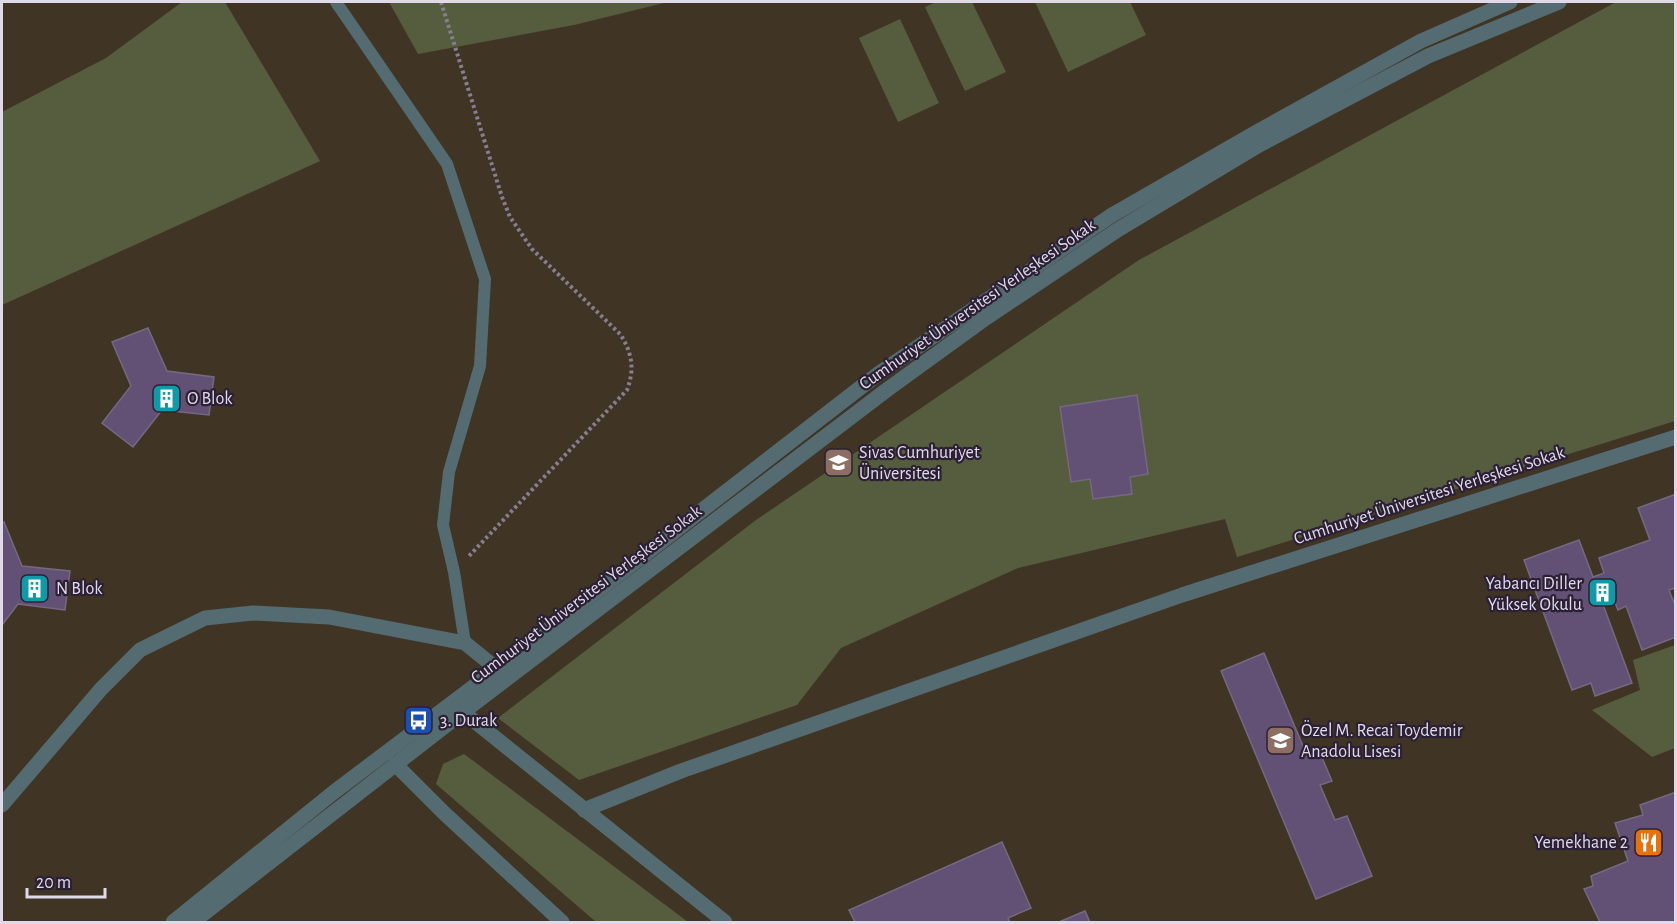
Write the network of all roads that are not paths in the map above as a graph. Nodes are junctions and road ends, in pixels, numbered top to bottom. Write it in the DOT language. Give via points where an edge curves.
graph roads {
  1 [pos="336,2"];
  2 [pos="1510,2"];
  3 [pos="1558,2"];
  4 [pos="1676,437"];
  5 [pos="465,643"];
  6 [pos="497,669"];
  7 [pos="463,712"];
  8 [pos="395,764"];
  9 [pos="2,805"];
  10 [pos="584,810"];
  11 [pos="173,922"];
  12 [pos="193,922"];
  13 [pos="562,922"];
  14 [pos="725,922"];
  1 -- 5 [label="lane" via="447,164 485,279 480,366 449,472 443,525"];
  2 -- 6 [label="street, Cumhuriyet Üniversitesi Yerleşkesi Sokak" via="1421,41 1112,215 878,374"];
  3 -- 7 [label="street, Cumhuriyet Üniversitesi Yerleşkesi Sokak" via="1428,56 1259,145 1119,229 888,389"];
  4 -- 10 [label="street, Cumhuriyet Üniversitesi Yerleşkesi Sokak" via="1182,595"];
  5 -- 6 [label="street, Cumhuriyet Üniversitesi Yerleşkesi Sokak"];
  5 -- 9 [label="street, Cumhuriyet Üniversitesi Yerleşkesi Sokak" via="329,616 253,613 205,618 140,650"];
  6 -- 11 [label="street, Cumhuriyet Üniversitesi Yerleşkesi Sokak" via="334,792"];
  7 -- 8 [label="street, Cumhuriyet Üniversitesi Yerleşkesi Sokak"];
  7 -- 10 [label="street"];
  8 -- 12 [label="street, Cumhuriyet Üniversitesi Yerleşkesi Sokak"];
  8 -- 13 [label="street"];
  10 -- 14 [label="street"];
}
